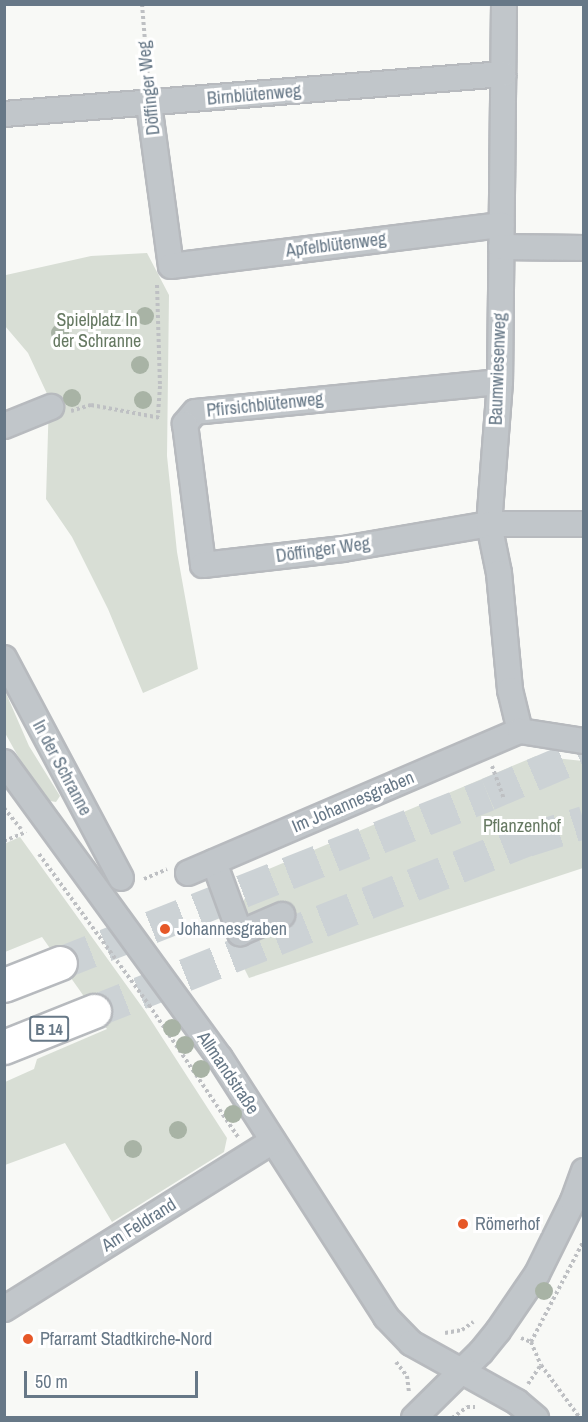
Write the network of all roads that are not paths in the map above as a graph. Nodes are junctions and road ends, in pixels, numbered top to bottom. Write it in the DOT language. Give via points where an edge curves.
graph roads {
  1 [pos="504,4"];
  2 [pos="503,74"];
  3 [pos="149,104"];
  4 [pos="4,114"];
  5 [pos="501,236"];
  6 [pos="584,248"];
  7 [pos="171,266"];
  8 [pos="500,382"];
  9 [pos="51,407"];
  10 [pos="184,424"];
  11 [pos="4,426"];
  12 [pos="489,524"];
  13 [pos="584,524"];
  14 [pos="4,658"];
  15 [pos="520,731"];
  16 [pos="584,741"];
  17 [pos="4,762"];
  18 [pos="214,862"];
  19 [pos="188,873"];
  20 [pos="130,879"];
  21 [pos="282,915"];
  22 [pos="60,963"];
  23 [pos="4,986"];
  24 [pos="94,1011"];
  25 [pos="4,1047"];
  26 [pos="273,1141"];
  27 [pos="584,1171"];
  28 [pos="4,1309"];
  29 [pos="461,1371"];
  30 [pos="414,1418"];
  31 [pos="536,1418"];
  1 -- 2 [label="street, Baumwiesenweg"];
  2 -- 3 [label="street, Birnblütenweg"];
  2 -- 5 [label="street, Baumwiesenweg"];
  3 -- 4 [label="street, Birnblütenweg"];
  3 -- 7 [label="street, Döffinger Weg"];
  5 -- 6 [label="street, Apfelblütenweg"];
  5 -- 7 [label="street, Apfelblütenweg"];
  5 -- 8 [label="street, Baumwiesenweg"];
  8 -- 10 [label="street, Pfirsichblütenweg" via="195,412"];
  8 -- 12 [label="street, Baumwiesenweg"];
  9 -- 11 [label="street"];
  10 -- 12 [label="street, Döffinger Weg" via="203,565 343,549"];
  12 -- 13 [label="street, Döffinger Weg"];
  12 -- 15 [label="street, Baumwiesenweg" via="499,573 510,690"];
  14 -- 20 [label="street, In der Schranne"];
  15 -- 16 [label="street"];
  15 -- 18 [label="street, Im Johannesgraben"];
  17 -- 26 [label="street, Allmandstraße" via="220,1058"];
  18 -- 19 [label="street, Im Johannesgraben"];
  18 -- 21 [label="street" via="240,933"];
  22 -- 23 [label="highway"];
  24 -- 25 [label="highway, B 14"];
  26 -- 28 [label="street, Am Feldrand"];
  26 -- 29 [label="street, Allmandstraße" via="386,1317 411,1342"];
  27 -- 29 [label="street" via="537,1274 481,1352"];
  29 -- 30 [label="street"];
  29 -- 31 [label="street, Allmandstraße" via="517,1402"];
}
